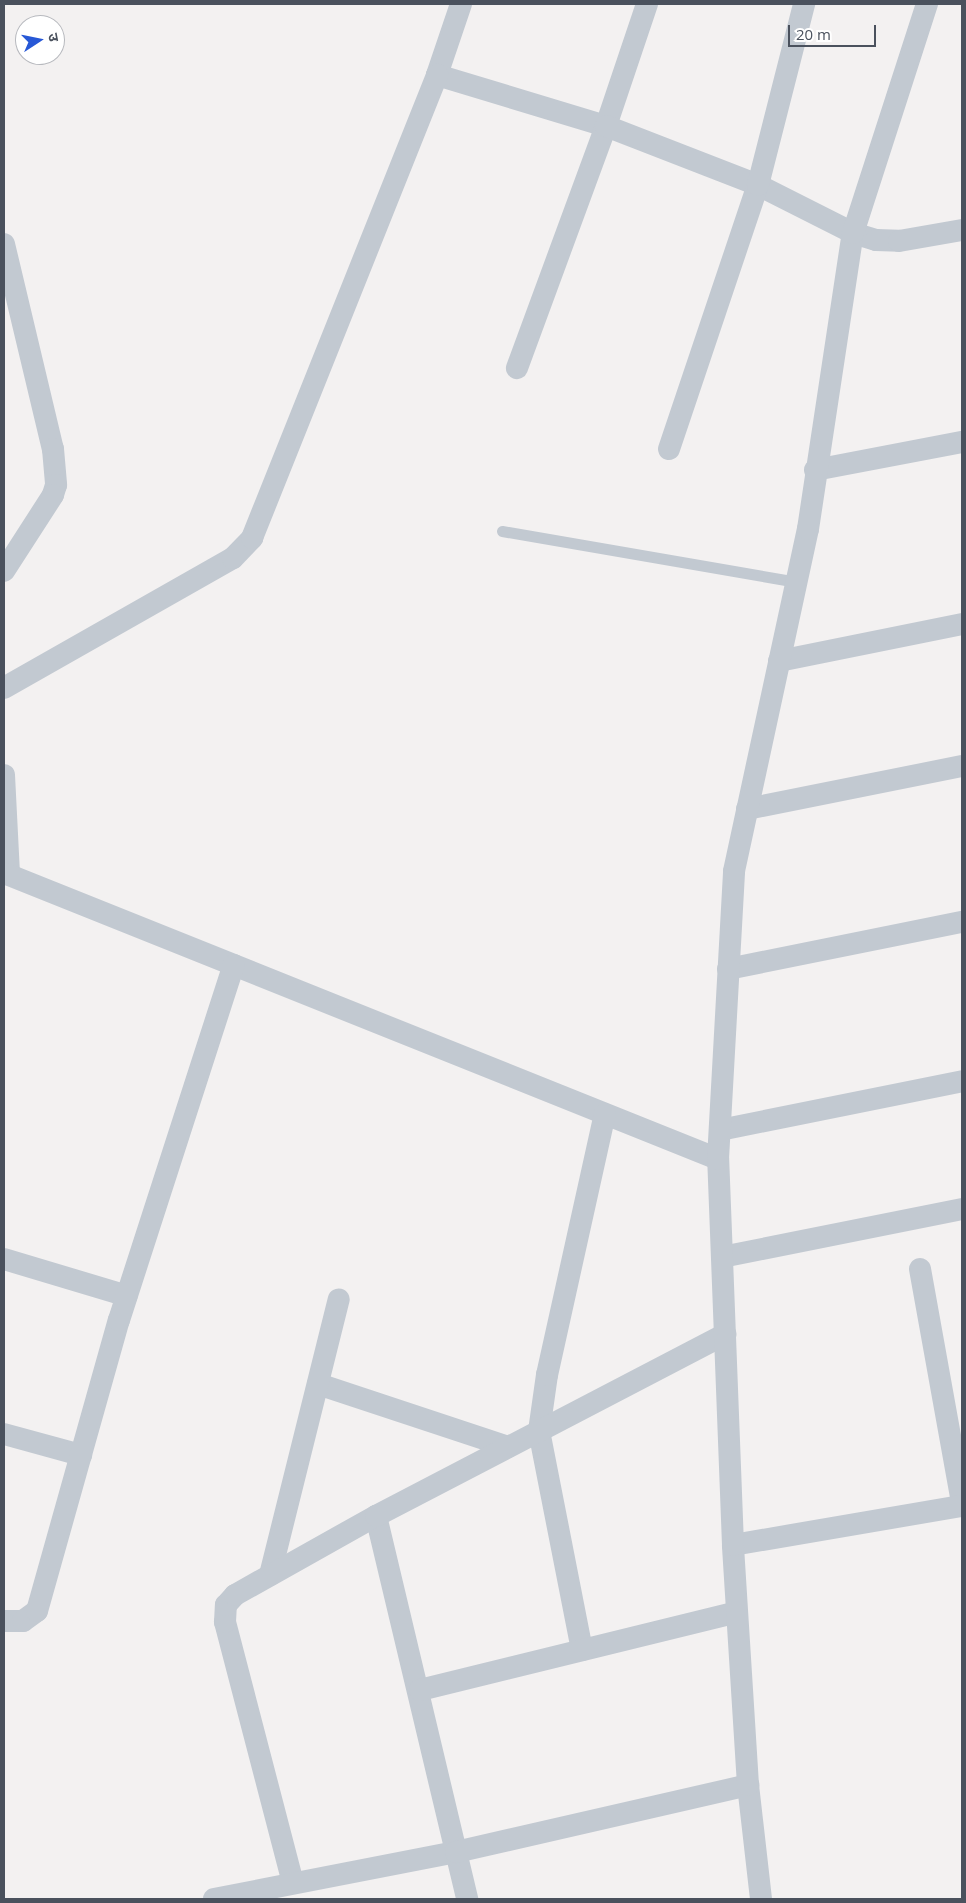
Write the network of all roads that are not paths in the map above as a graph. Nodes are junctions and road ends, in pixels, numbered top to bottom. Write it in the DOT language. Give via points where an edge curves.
graph roads {
  1 [pos="461,4"];
  2 [pos="647,4"];
  3 [pos="804,4"];
  4 [pos="927,4"];
  5 [pos="437,75"];
  6 [pos="606,126"];
  7 [pos="758,185"];
  8 [pos="962,230"];
  9 [pos="853,233"];
  10 [pos="4,244"];
  11 [pos="517,368"];
  12 [pos="962,442"];
  13 [pos="669,449"];
  14 [pos="815,470"];
  15 [pos="502,531"];
  16 [pos="4,571"];
  17 [pos="796,582"];
  18 [pos="962,624"];
  19 [pos="779,661"];
  20 [pos="4,688"];
  21 [pos="962,766"];
  22 [pos="4,775"];
  23 [pos="747,809"];
  24 [pos="6,874"];
  25 [pos="962,922"];
  26 [pos="234,965"];
  27 [pos="728,969"];
  28 [pos="962,1081"];
  29 [pos="605,1114"];
  30 [pos="720,1130"];
  31 [pos="718,1159"];
  32 [pos="962,1209"];
  33 [pos="722,1257"];
  34 [pos="4,1259"];
  35 [pos="920,1269"];
  36 [pos="127,1296"];
  37 [pos="339,1299"];
  38 [pos="725,1334"];
  39 [pos="318,1384"];
  40 [pos="539,1431"];
  41 [pos="4,1434"];
  42 [pos="508,1447"];
  43 [pos="81,1455"];
  44 [pos="962,1504"];
  45 [pos="376,1516"];
  46 [pos="733,1545"];
  47 [pos="270,1575"];
  48 [pos="737,1612"];
  49 [pos="4,1621"];
  50 [pos="582,1650"];
  51 [pos="420,1690"];
  52 [pos="748,1785"];
  53 [pos="456,1852"];
  54 [pos="293,1883"];
  55 [pos="214,1899"];
  56 [pos="467,1899"];
  57 [pos="761,1899"];
  1 -- 5 [label="street"];
  2 -- 6 [label="street"];
  3 -- 7 [label="street"];
  4 -- 9 [label="street"];
  5 -- 6 [label="street"];
  5 -- 20 [label="street" via="252,538 232,558"];
  6 -- 7 [label="street"];
  6 -- 11 [label="street"];
  7 -- 9 [label="street"];
  7 -- 13 [label="street"];
  8 -- 9 [label="street" via="899,241 876,240"];
  9 -- 14 [label="street"];
  10 -- 16 [label="street" via="53,449 56,485 53,495"];
  12 -- 14 [label="street"];
  14 -- 17 [label="street" via="808,529"];
  15 -- 17 [label="lane"];
  17 -- 19 [label="street"];
  18 -- 19 [label="street"];
  19 -- 23 [label="street"];
  21 -- 23 [label="street"];
  22 -- 24 [label="street"];
  23 -- 27 [label="street" via="734,871"];
  24 -- 26 [label="street"];
  25 -- 27 [label="street"];
  26 -- 29 [label="street"];
  26 -- 36 [label="street"];
  27 -- 30 [label="street"];
  28 -- 30 [label="street"];
  29 -- 31 [label="street"];
  29 -- 40 [label="street" via="547,1375"];
  30 -- 31 [label="street"];
  31 -- 33 [label="street"];
  32 -- 33 [label="street"];
  33 -- 38 [label="street"];
  34 -- 36 [label="street"];
  35 -- 44 [label="street"];
  36 -- 43 [label="street"];
  37 -- 39 [label="street"];
  38 -- 40 [label="street"];
  38 -- 46 [label="street"];
  39 -- 42 [label="street"];
  39 -- 47 [label="street"];
  40 -- 42 [label="street"];
  40 -- 50 [label="street"];
  41 -- 43 [label="street"];
  42 -- 45 [label="street"];
  43 -- 49 [label="street" via="37,1611 23,1621"];
  44 -- 46 [label="street"];
  45 -- 47 [label="street"];
  45 -- 51 [label="street"];
  46 -- 48 [label="street"];
  47 -- 54 [label="street" via="235,1595 224,1614"];
  48 -- 50 [label="street"];
  48 -- 52 [label="street"];
  50 -- 51 [label="street"];
  51 -- 53 [label="street"];
  52 -- 53 [label="street"];
  52 -- 57 [label="street"];
  53 -- 54 [label="street"];
  53 -- 56 [label="street"];
  54 -- 55 [label="street"];
}
